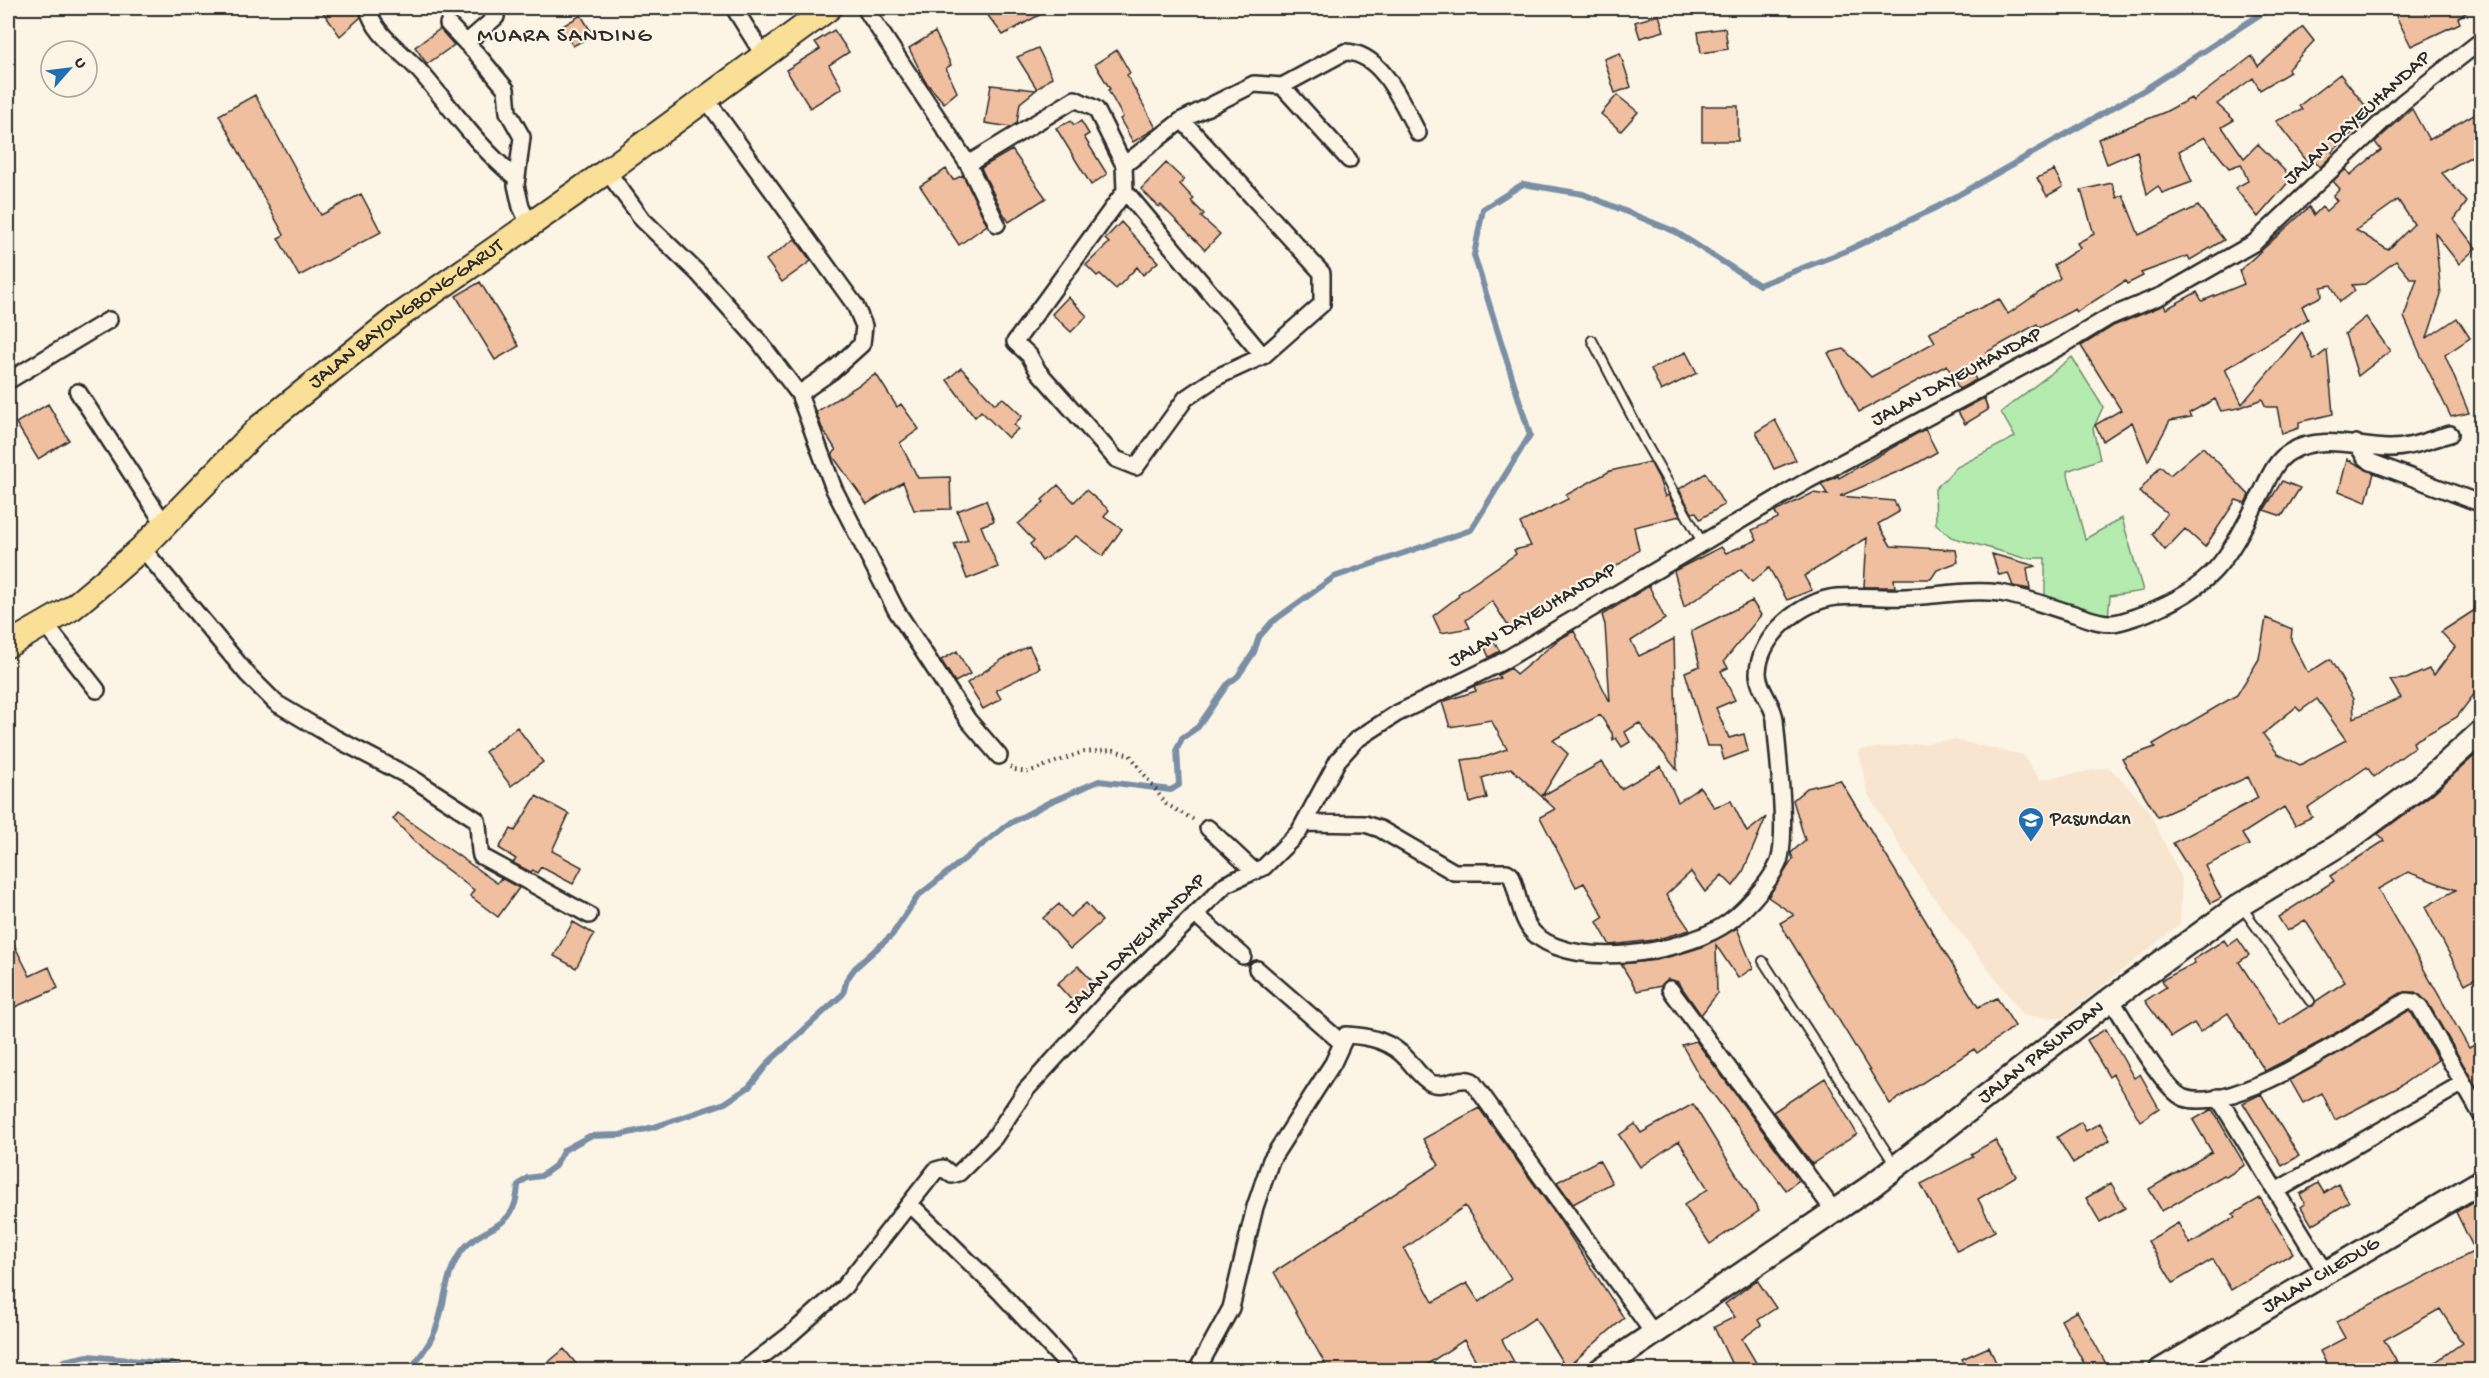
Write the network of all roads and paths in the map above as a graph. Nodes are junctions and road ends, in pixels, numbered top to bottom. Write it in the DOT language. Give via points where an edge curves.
graph roads {
  1 [pos="368,8"];
  2 [pos="492,8"];
  3 [pos="734,8"];
  4 [pos="829,8"];
  5 [pos="865,8"];
  6 [pos="448,24"];
  7 [pos="2481,40"];
  8 [pos="466,43"];
  9 [pos="764,56"];
  10 [pos="1282,86"];
  11 [pos="706,99"];
  12 [pos="1182,120"];
  13 [pos="1418,133"];
  14 [pos="1349,160"];
  15 [pos="969,164"];
  16 [pos="1124,165"];
  17 [pos="607,171"];
  18 [pos="516,178"];
  19 [pos="1125,191"];
  20 [pos="529,224"];
  21 [pos="998,224"];
  22 [pos="109,320"];
  23 [pos="1592,340"];
  24 [pos="1263,356"];
  25 [pos="8,381"];
  26 [pos="78,392"];
  27 [pos="799,394"];
  28 [pos="2450,434"];
  29 [pos="2356,443"];
  30 [pos="2481,504"];
  31 [pos="165,525"];
  32 [pos="1702,542"];
  33 [pos="142,548"];
  34 [pos="45,624"];
  35 [pos="8,645"];
  36 [pos="97,690"];
  37 [pos="2481,731"];
  38 [pos="999,756"];
  39 [pos="1208,828"];
  40 [pos="1301,828"];
  41 [pos="1260,869"];
  42 [pos="2240,905"];
  43 [pos="1195,914"];
  44 [pos="589,915"];
  45 [pos="1243,956"];
  46 [pos="1763,961"];
  47 [pos="1257,969"];
  48 [pos="1670,989"];
  49 [pos="2111,999"];
  50 [pos="2310,1001"];
  51 [pos="1342,1043"];
  52 [pos="2463,1083"];
  53 [pos="2218,1097"];
  54 [pos="2481,1116"];
  55 [pos="1896,1166"];
  56 [pos="2481,1181"];
  57 [pos="2276,1191"];
  58 [pos="910,1204"];
  59 [pos="1834,1211"];
  60 [pos="2326,1273"];
  61 [pos="1654,1334"];
  62 [pos="744,1371"];
  63 [pos="1072,1371"];
  64 [pos="1197,1371"];
  65 [pos="1600,1371"];
  66 [pos="2161,1371"];
  1 -- 18 [label="street" via="374,22 397,50 494,160"];
  2 -- 8 [label="street" via="496,17"];
  3 -- 9 [label="street"];
  4 -- 9 [label="main road, JALAN BAYONGBONG-GARUT"];
  5 -- 15 [label="street"];
  6 -- 8 [label="street"];
  7 -- 32 [label="street, JALAN DAYEUHANDAP" via="2403,102 2254,243 2163,295 2109,316 2063,345 1807,481"];
  8 -- 18 [label="street" via="506,89 508,112 522,137"];
  9 -- 11 [label="main road, JALAN BAYONGBONG-GARUT"];
  10 -- 12 [label="street" via="1254,84"];
  10 -- 13 [label="street" via="1345,52 1355,52 1390,81"];
  10 -- 14 [label="street"];
  11 -- 17 [label="main road, JALAN BAYONGBONG-GARUT"];
  11 -- 27 [label="street" via="855,305 864,326 862,344"];
  12 -- 16 [label="street"];
  12 -- 24 [label="street" via="1322,273 1322,304"];
  15 -- 16 [label="street" via="1075,99 1096,109"];
  15 -- 21 [label="street"];
  16 -- 19 [label="street"];
  17 -- 20 [label="main road, JALAN BAYONGBONG-GARUT"];
  17 -- 27 [label="street" via="643,220 698,273 758,340"];
  18 -- 20 [label="street" via="517,194"];
  19 -- 24 [label="street"];
  19 -- 24 [label="street" via="1015,342 1038,371 1116,459 1136,467 1186,398 1217,377"];
  20 -- 31 [label="main road, JALAN BAYONGBONG-GARUT" via="396,318 261,426"];
  22 -- 25 [label="street"];
  23 -- 32 [label="lane"];
  26 -- 31 [label="street"];
  27 -- 38 [label="street" via="834,489 896,610 968,720"];
  28 -- 29 [label="street" via="2397,447"];
  29 -- 30 [label="street" via="2372,462"];
  29 -- 40 [label="street" via="2307,446 2288,453 2276,465 2231,551 2207,579 2178,598 2115,623 2008,594 1978,591 1836,597 1795,615 1769,640 1758,670 1775,719 1782,836 1779,862 1737,916 1711,933 1661,949 1616,954 1563,948 1532,931 1507,872 1454,872 1365,824"];
  31 -- 33 [label="main road, JALAN BAYONGBONG-GARUT"];
  32 -- 40 [label="street, JALAN DAYEUHANDAP" via="1498,664 1396,714 1356,740 1338,760"];
  33 -- 34 [label="main road, JALAN BAYONGBONG-GARUT" via="72,608"];
  33 -- 44 [label="street" via="276,703 412,778 477,820 481,856"];
  34 -- 35 [label="main road, JALAN BAYONGBONG-GARUT"];
  34 -- 36 [label="street"];
  37 -- 42 [label="street, JALAN PASUNDAN" via="2422,785 2352,837"];
  38 -- 39 [label="path" via="1014,770 1028,772 1083,752 1122,752 1140,766 1166,804"];
  39 -- 41 [label="street"];
  40 -- 41 [label="street, JALAN DAYEUHANDAP"];
  41 -- 43 [label="street, JALAN DAYEUHANDAP" via="1226,884"];
  42 -- 49 [label="street, JALAN PASUNDAN"];
  42 -- 50 [label="lane"];
  43 -- 45 [label="street"];
  43 -- 58 [label="street, JALAN DAYEUHANDAP" via="1041,1073 994,1138 959,1173 952,1175 941,1167 936,1170"];
  46 -- 55 [label="lane"];
  47 -- 51 [label="street"];
  48 -- 59 [label="street"];
  49 -- 53 [label="street" via="2161,1076 2182,1097 2206,1101"];
  49 -- 55 [label="street, JALAN PASUNDAN"];
  51 -- 61 [label="street" via="1346,1035 1365,1035 1388,1042 1431,1083 1472,1081"];
  51 -- 64 [label="street" via="1271,1160 1255,1207 1231,1308"];
  52 -- 53 [label="street" via="2420,1008 2406,1001 2297,1067 2257,1086"];
  52 -- 54 [label="street"];
  52 -- 57 [label="street"];
  53 -- 57 [label="street"];
  55 -- 59 [label="street, JALAN PASUNDAN"];
  56 -- 60 [label="street, JALAN CILEDUG"];
  57 -- 60 [label="street"];
  58 -- 62 [label="street, JALAN DAYEUHANDAP" via="844,1287"];
  58 -- 63 [label="street" via="1000,1292"];
  59 -- 61 [label="street, JALAN PASUNDAN"];
  60 -- 66 [label="street, JALAN CILEDUG"];
  61 -- 65 [label="street, JALAN PASUNDAN"];
}
